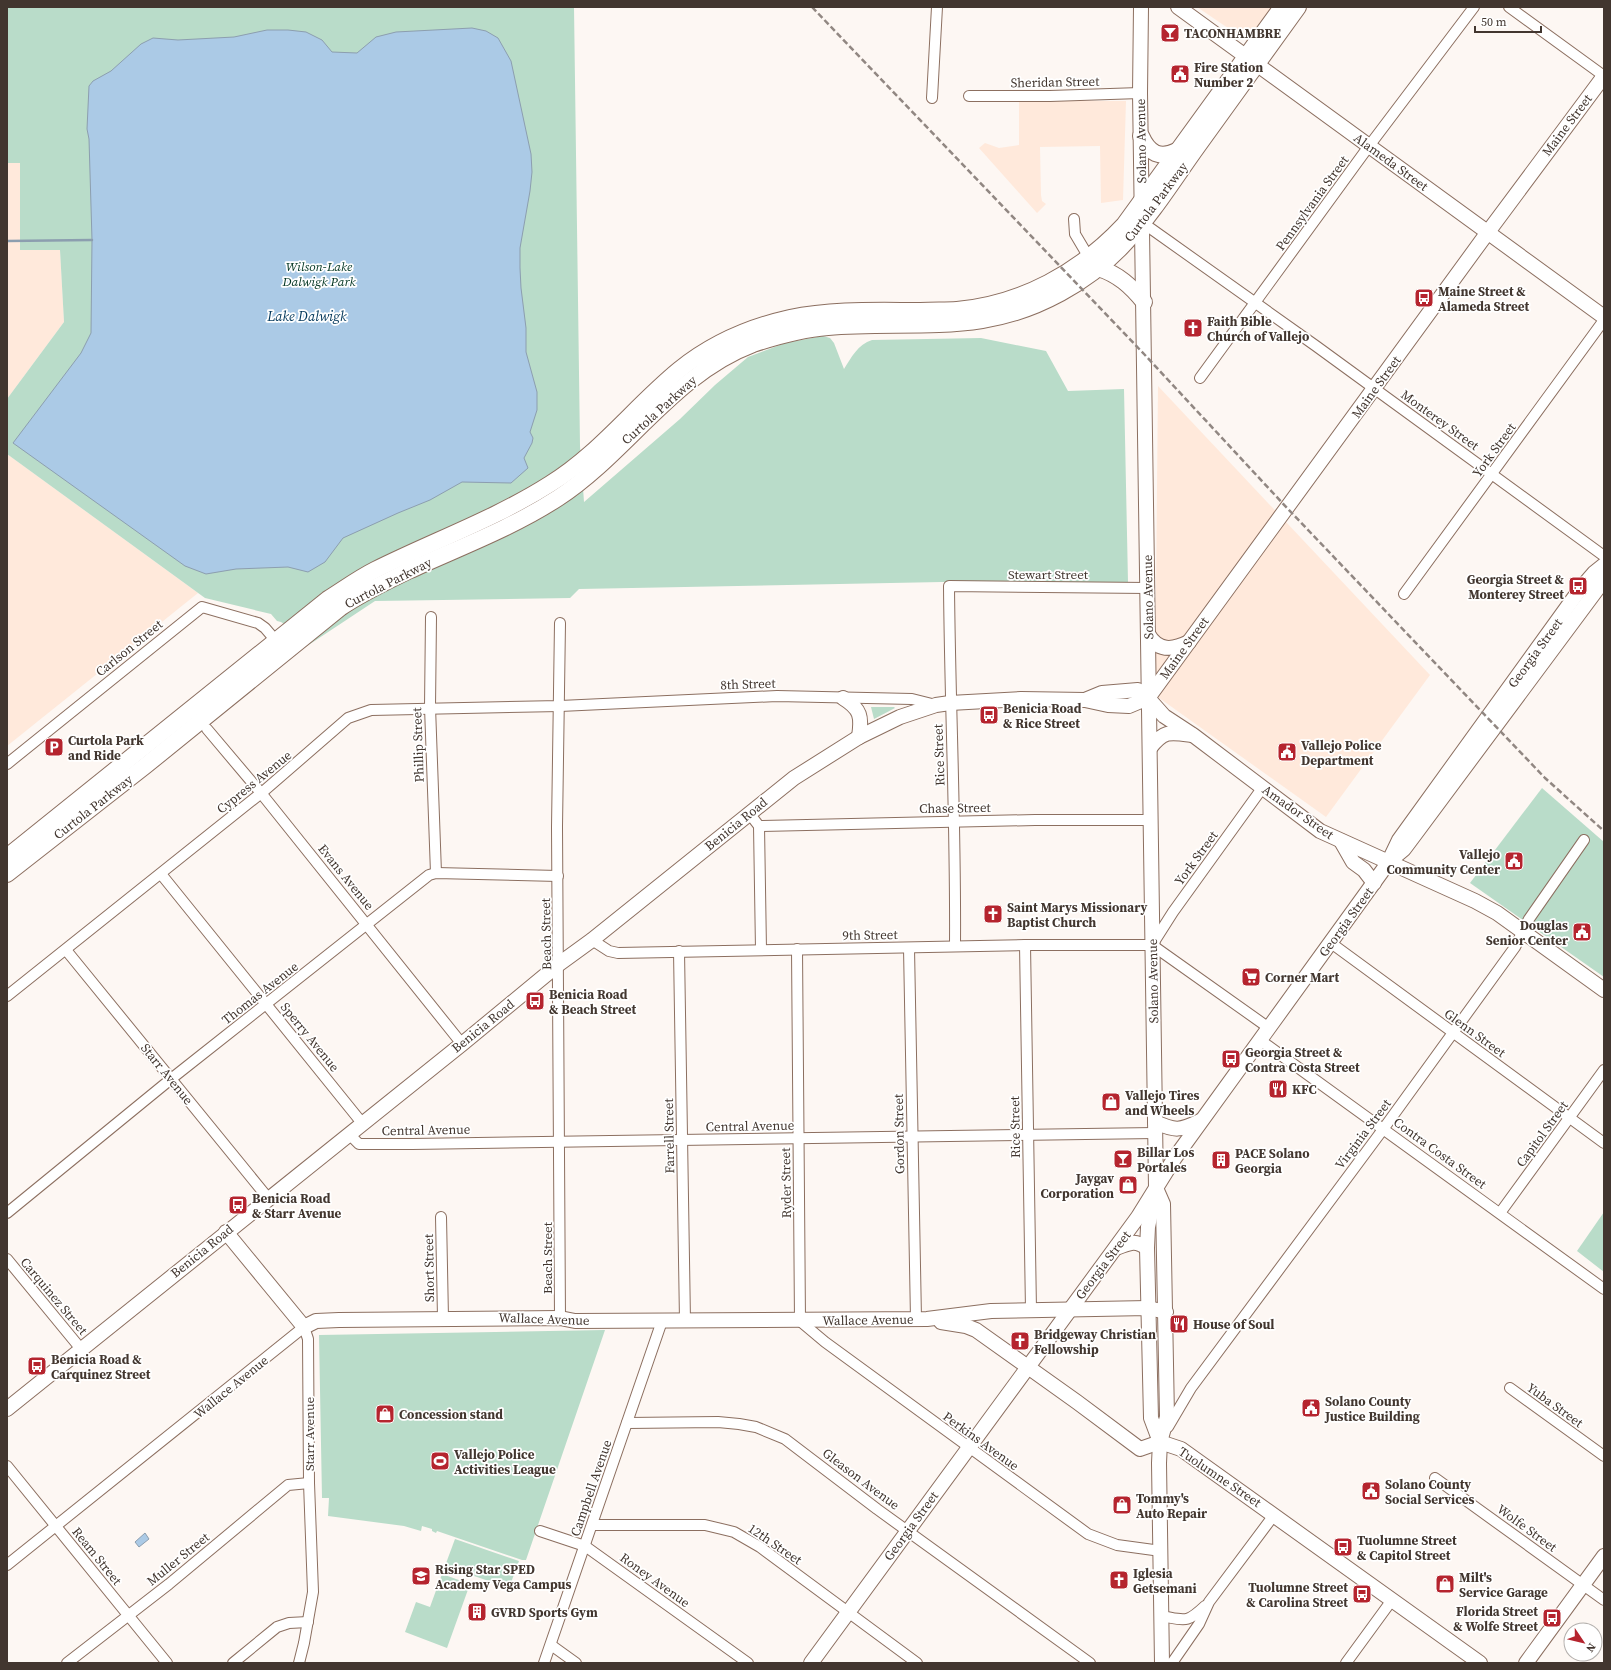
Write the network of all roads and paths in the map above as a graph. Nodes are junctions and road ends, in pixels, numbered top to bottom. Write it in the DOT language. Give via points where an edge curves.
graph roads {
  1 [pos="937,7"];
  2 [pos="1141,7"];
  3 [pos="1178,7"];
  4 [pos="1282,7"];
  5 [pos="1298,7"];
  6 [pos="1474,7"];
  7 [pos="1509,7"];
  8 [pos="1251,61"];
  9 [pos="1604,76"];
  10 [pos="1140,93"];
  11 [pos="969,96"];
  12 [pos="932,98"];
  13 [pos="1141,136"];
  14 [pos="1369,146"];
  15 [pos="1178,151"];
  16 [pos="1142,201"];
  17 [pos="1074,219"];
  18 [pos="1142,223"];
  19 [pos="1488,232"];
  20 [pos="1093,263"];
  21 [pos="1144,302"];
  22 [pos="1255,303"];
  23 [pos="1604,317"];
  24 [pos="1604,320"];
  25 [pos="1200,378"];
  26 [pos="1375,389"];
  27 [pos="1492,475"];
  28 [pos="1604,556"];
  29 [pos="1604,565"];
  30 [pos="1604,580"];
  31 [pos="949,586"];
  32 [pos="1148,588"];
  33 [pos="1404,594"];
  34 [pos="431,617"];
  35 [pos="560,623"];
  36 [pos="1148,634"];
  37 [pos="1191,640"];
  38 [pos="277,642"];
  39 [pos="265,668"];
  40 [pos="843,698"];
  41 [pos="1148,698"];
  42 [pos="943,704"];
  43 [pos="560,706"];
  44 [pos="430,708"];
  45 [pos="207,729"];
  46 [pos="1193,735"];
  47 [pos="859,737"];
  48 [pos="1150,748"];
  49 [pos="7,764"];
  50 [pos="1263,787"];
  51 [pos="261,793"];
  52 [pos="749,813"];
  53 [pos="1151,820"];
  54 [pos="954,821"];
  55 [pos="759,826"];
  56 [pos="1584,840"];
  57 [pos="1341,841"];
  58 [pos="7,857"];
  59 [pos="1388,862"];
  60 [pos="436,873"];
  61 [pos="7,874"];
  62 [pos="161,874"];
  63 [pos="558,876"];
  64 [pos="1374,884"];
  65 [pos="367,924"];
  66 [pos="1522,932"];
  67 [pos="592,940"];
  68 [pos="1331,943"];
  69 [pos="1025,945"];
  70 [pos="1152,945"];
  71 [pos="955,946"];
  72 [pos="909,948"];
  73 [pos="797,949"];
  74 [pos="66,950"];
  75 [pos="761,950"];
  76 [pos="679,951"];
  77 [pos="559,964"];
  78 [pos="1604,990"];
  79 [pos="7,996"];
  80 [pos="267,1004"];
  81 [pos="1269,1028"];
  82 [pos="1453,1032"];
  83 [pos="1260,1040"];
  84 [pos="462,1044"];
  85 [pos="1604,1070"];
  86 [pos="171,1079"];
  87 [pos="1569,1118"];
  88 [pos="1201,1121"];
  89 [pos="362,1123"];
  90 [pos="1155,1128"];
  91 [pos="1384,1128"];
  92 [pos="349,1134"];
  93 [pos="1028,1135"];
  94 [pos="912,1136"];
  95 [pos="798,1138"];
  96 [pos="682,1140"];
  97 [pos="560,1141"];
  98 [pos="1604,1143"];
  99 [pos="1156,1188"];
  100 [pos="268,1198"];
  101 [pos="7,1213"];
  102 [pos="1500,1214"];
  103 [pos="441,1217"];
  104 [pos="226,1232"];
  105 [pos="1116,1248"];
  106 [pos="1147,1248"];
  107 [pos="7,1259"];
  108 [pos="1604,1289"];
  109 [pos="1148,1308"];
  110 [pos="1031,1310"];
  111 [pos="1070,1310"];
  112 [pos="991,1311"];
  113 [pos="1166,1312"];
  114 [pos="443,1318"];
  115 [pos="560,1318"];
  116 [pos="921,1319"];
  117 [pos="662,1321"];
  118 [pos="685,1321"];
  119 [pos="800,1321"];
  120 [pos="304,1328"];
  121 [pos="986,1337"];
  122 [pos="81,1349"];
  123 [pos="1028,1366"];
  124 [pos="1510,1388"];
  125 [pos="7,1409"];
  126 [pos="627,1423"];
  127 [pos="1160,1442"];
  128 [pos="969,1448"];
  129 [pos="1604,1456"];
  130 [pos="7,1466"];
  131 [pos="1435,1478"];
  132 [pos="309,1483"];
  133 [pos="1274,1515"];
  134 [pos="592,1525"];
  135 [pos="56,1526"];
  136 [pos="540,1530"];
  137 [pos="908,1531"];
  138 [pos="585,1546"];
  139 [pos="1161,1551"];
  140 [pos="1604,1556"];
  141 [pos="7,1565"];
  142 [pos="1583,1585"];
  143 [pos="1392,1600"];
  144 [pos="1604,1600"];
  145 [pos="1209,1602"];
  146 [pos="848,1612"];
  147 [pos="128,1615"];
  148 [pos="1161,1616"];
  149 [pos="308,1622"];
  150 [pos="551,1645"];
  151 [pos="67,1663"];
  152 [pos="166,1663"];
  153 [pos="232,1663"];
  154 [pos="299,1663"];
  155 [pos="544,1663"];
  156 [pos="576,1663"];
  157 [pos="748,1663"];
  158 [pos="811,1663"];
  159 [pos="917,1663"];
  160 [pos="1090,1663"];
  161 [pos="1162,1663"];
  162 [pos="1172,1663"];
  163 [pos="1346,1663"];
  164 [pos="1480,1663"];
  165 [pos="1526,1663"];
  1 -- 12 [label="street"];
  2 -- 10 [label="main road, Solano Avenue"];
  3 -- 8 [label="main road, Alameda Street"];
  4 -- 8 [label="main road, Curtola Parkway"];
  5 -- 8 [label="main road, Curtola Parkway"];
  6 -- 14 [label="street, Pennsylvania Street"];
  7 -- 9 [label="street"];
  8 -- 14 [label="main road, Alameda Street"];
  8 -- 15 [label="main road, Curtola Parkway"];
  8 -- 18 [label="main road, Curtola Parkway"];
  9 -- 19 [label="main road, Maine Street"];
  10 -- 11 [label="street, Sheridan Street"];
  10 -- 13 [label="main road, Solano Avenue"];
  13 -- 15 [label="main road" via="1145,146 1154,153 1169,155"];
  13 -- 16 [label="main road, Solano Avenue"];
  14 -- 19 [label="main road, Alameda Street"];
  14 -- 22 [label="street, Pennsylvania Street"];
  15 -- 16 [label="main road, Curtola Parkway"];
  16 -- 18 [label="main road, Solano Avenue"];
  16 -- 20 [label="main road, Curtola Parkway"];
  17 -- 20 [label="street" via="1075,234"];
  18 -- 20 [label="main road, Curtola Parkway" via="1125,244"];
  18 -- 21 [label="main road, Solano Avenue"];
  18 -- 22 [label="street, Monterey Street"];
  19 -- 23 [label="main road, Alameda Street"];
  19 -- 26 [label="main road, Maine Street"];
  20 -- 21 [label="main road" via="1122,279"];
  20 -- 38 [label="main road, Curtola Parkway" via="1066,273 1036,289 981,306 957,310 819,313 742,333 680,369 589,454 553,483 526,499 372,571 324,602"];
  20 -- 39 [label="main road, Curtola Parkway" via="1076,283 1042,301 983,320 827,327 792,332 751,345 728,356 698,375 675,394 590,474 568,491 517,521 349,601"];
  21 -- 32 [label="main road, Solano Avenue"];
  22 -- 25 [label="street, Pennsylvania Street"];
  22 -- 26 [label="street, Monterey Street"];
  24 -- 27 [label="street, York Street"];
  26 -- 27 [label="street, Monterey Street"];
  26 -- 37 [label="main road, Maine Street"];
  27 -- 28 [label="street, Monterey Street"];
  27 -- 33 [label="street, York Street"];
  29 -- 59 [label="main road, Georgia Street" via="1582,588 1399,840"];
  30 -- 59 [label="main road, Georgia Street" via="1404,849"];
  31 -- 32 [label="street, Stewart Street"];
  31 -- 42 [label="street, Rice Street"];
  32 -- 36 [label="main road, Solano Avenue"];
  34 -- 44 [label="street, Phillip Street"];
  35 -- 43 [label="street, Beach Street"];
  36 -- 37 [label="main road" via="1158,644 1168,648 1178,647"];
  36 -- 41 [label="main road, Solano Avenue"];
  37 -- 41 [label="main road, Maine Street"];
  38 -- 39 [label="main road" via="276,649"];
  38 -- 49 [label="street, Carlson Street" via="258,623 202,606"];
  38 -- 58 [label="main road, Curtola Parkway"];
  39 -- 61 [label="main road, Curtola Parkway"];
  40 -- 42 [label="street, 8th Street" via="912,699"];
  40 -- 43 [label="street, 8th Street" via="777,696"];
  40 -- 47 [label="main road" via="854,704 859,712"];
  41 -- 42 [label="main road, Benicia Road" via="1129,706 1084,700 1021,699"];
  41 -- 46 [label="main road, Amador Street" via="1164,716"];
  41 -- 48 [label="main road, Solano Avenue"];
  42 -- 47 [label="main road, Benicia Road" via="900,717"];
  42 -- 54 [label="street, Rice Street"];
  43 -- 44 [label="street, Cypress Avenue"];
  43 -- 63 [label="street, Beach Street"];
  44 -- 51 [label="street, Cypress Avenue" via="371,710 348,718"];
  44 -- 60 [label="street, Phillip Street"];
  45 -- 51 [label="street, Evans Avenue"];
  46 -- 48 [label="main road" via="1164,734"];
  46 -- 50 [label="main road, Amador Street"];
  47 -- 52 [label="main road, Benicia Road" via="794,778"];
  48 -- 53 [label="main road, Solano Avenue"];
  50 -- 57 [label="main road, Amador Street" via="1320,830"];
  50 -- 70 [label="street, York Street" via="1172,912"];
  51 -- 62 [label="street, Cypress Avenue"];
  51 -- 65 [label="street, Evans Avenue"];
  52 -- 55 [label="street"];
  52 -- 67 [label="main road, Benicia Road"];
  53 -- 54 [label="street, Chase Street"];
  53 -- 70 [label="main road, Solano Avenue"];
  54 -- 55 [label="street, Chase Street"];
  54 -- 71 [label="street, Rice Street"];
  55 -- 75 [label="street"];
  56 -- 66 [label="street, Virginia Street"];
  57 -- 59 [label="main road, Amador Street"];
  57 -- 64 [label="main road" via="1353,862 1364,870"];
  59 -- 64 [label="main road, Georgia Street"];
  59 -- 66 [label="main road, Amador Street" via="1475,901"];
  60 -- 63 [label="street"];
  60 -- 65 [label="street, Thomas Avenue" via="429,875"];
  62 -- 74 [label="street, Cypress Avenue"];
  62 -- 80 [label="street, Sperry Avenue"];
  63 -- 77 [label="street, Beach Street"];
  64 -- 68 [label="main road, Georgia Street"];
  65 -- 80 [label="street, Thomas Avenue"];
  65 -- 84 [label="street, Evans Avenue"];
  66 -- 78 [label="main road, Amador Street"];
  66 -- 82 [label="street, Virginia Street" via="1515,947"];
  67 -- 76 [label="street, 9th Street" via="618,953"];
  67 -- 77 [label="main road, Benicia Road"];
  68 -- 81 [label="main road, Georgia Street"];
  68 -- 82 [label="street, Glenn Street"];
  69 -- 70 [label="street, 9th Street"];
  69 -- 71 [label="street, 9th Street"];
  69 -- 93 [label="street, Rice Street"];
  70 -- 81 [label="street"];
  70 -- 90 [label="main road, Solano Avenue"];
  71 -- 72 [label="street, 9th Street"];
  72 -- 73 [label="street, 9th Street"];
  72 -- 94 [label="street, Gordon Street"];
  73 -- 75 [label="street, 9th Street"];
  73 -- 95 [label="street, Ryder Street"];
  74 -- 79 [label="street, Cypress Avenue"];
  74 -- 86 [label="street, Starr Avenue"];
  75 -- 76 [label="street, 9th Street"];
  76 -- 96 [label="street, Farrell Street"];
  77 -- 84 [label="main road, Benicia Road"];
  77 -- 97 [label="street, Beach Street"];
  80 -- 86 [label="street, Thomas Avenue"];
  80 -- 89 [label="street, Sperry Avenue"];
  81 -- 83 [label="main road, Georgia Street"];
  82 -- 87 [label="street, Glenn Street"];
  82 -- 91 [label="street, Virginia Street"];
  83 -- 88 [label="main road, Georgia Street"];
  83 -- 91 [label="street, Contra Costa Street"];
  84 -- 89 [label="main road, Benicia Road"];
  85 -- 87 [label="street, Capitol Street"];
  86 -- 100 [label="street, Starr Avenue"];
  86 -- 101 [label="street, Thomas Avenue"];
  87 -- 98 [label="street, Glenn Street"];
  87 -- 102 [label="street, Capitol Street"];
  88 -- 90 [label="main road" via="1187,1128"];
  88 -- 99 [label="main road, Georgia Street"];
  89 -- 92 [label="main road, Benicia Road"];
  90 -- 93 [label="street, Central Avenue"];
  90 -- 99 [label="main road, Solano Avenue"];
  91 -- 102 [label="street, Contra Costa Street"];
  91 -- 127 [label="street, Virginia Street" via="1183,1400"];
  92 -- 97 [label="street, Central Avenue" via="359,1144"];
  92 -- 100 [label="main road, Benicia Road"];
  93 -- 94 [label="street, Central Avenue"];
  93 -- 110 [label="street, Rice Street"];
  94 -- 95 [label="street, Central Avenue"];
  94 -- 116 [label="street, Gordon Street"];
  95 -- 96 [label="street, Central Avenue"];
  95 -- 119 [label="street, Ryder Street"];
  96 -- 97 [label="street, Central Avenue"];
  96 -- 118 [label="street, Farrell Street"];
  97 -- 115 [label="street, Beach Street"];
  99 -- 105 [label="main road, Georgia Street"];
  99 -- 106 [label="main road, Solano Avenue" via="1148,1227"];
  99 -- 113 [label="main road, Solano Avenue" via="1163,1204"];
  100 -- 104 [label="main road, Benicia Road"];
  102 -- 108 [label="street, Contra Costa Street"];
  103 -- 114 [label="street, Short Street"];
  104 -- 120 [label="main road, Starr Avenue"];
  104 -- 122 [label="main road, Benicia Road"];
  105 -- 106 [label="main road" via="1131,1242 1138,1242"];
  105 -- 111 [label="main road, Georgia Street"];
  106 -- 109 [label="main road, Solano Avenue"];
  107 -- 122 [label="street, Carquinez Street"];
  109 -- 111 [label="main road, Wallace Avenue"];
  109 -- 113 [label="main road, Wallace Avenue"];
  109 -- 127 [label="main road, Solano Avenue" via="1151,1418"];
  110 -- 111 [label="main road, Wallace Avenue"];
  110 -- 112 [label="main road, Wallace Avenue"];
  111 -- 123 [label="main road, Georgia Street"];
  112 -- 116 [label="main road, Wallace Avenue"];
  112 -- 121 [label="main road" via="983,1322"];
  113 -- 127 [label="main road, Solano Avenue" via="1167,1417"];
  114 -- 115 [label="main road, Wallace Avenue"];
  114 -- 120 [label="main road, Wallace Avenue" via="316,1321"];
  115 -- 117 [label="main road, Wallace Avenue" via="575,1321"];
  116 -- 119 [label="main road, Wallace Avenue"];
  116 -- 121 [label="main road" via="966,1326"];
  117 -- 118 [label="main road, Wallace Avenue"];
  117 -- 126 [label="street, Campbell Avenue"];
  118 -- 119 [label="main road, Wallace Avenue"];
  119 -- 128 [label="street, Perkins Avenue"];
  120 -- 132 [label="street, Starr Avenue" via="308,1339"];
  120 -- 135 [label="street, Wallace Avenue"];
  121 -- 123 [label="main road"];
  122 -- 125 [label="main road, Benicia Road"];
  123 -- 127 [label="main road" via="1140,1449"];
  123 -- 128 [label="main road, Georgia Street"];
  124 -- 129 [label="street, Yuba Street"];
  126 -- 134 [label="street, Campbell Avenue"];
  126 -- 137 [label="street, Gleason Avenue" via="718,1422 756,1427 797,1447"];
  127 -- 133 [label="main road, Tuolumne Street" via="1181,1449"];
  127 -- 139 [label="main road, Solano Avenue"];
  128 -- 137 [label="main road, Georgia Street"];
  128 -- 139 [label="street, Perkins Avenue" via="1088,1534 1117,1545"];
  130 -- 135 [label="street, Ream Street"];
  131 -- 142 [label="street, Wolfe Street"];
  132 -- 147 [label="street, Muller Street" via="288,1485"];
  132 -- 149 [label="street, Starr Avenue" via="312,1592"];
  133 -- 143 [label="main road, Tuolumne Street"];
  133 -- 145 [label="street"];
  134 -- 138 [label="street, Campbell Avenue"];
  134 -- 146 [label="street, 12th Street" via="705,1525 734,1532 760,1547"];
  135 -- 141 [label="street, Wallace Avenue"];
  135 -- 147 [label="street, Ream Street"];
  136 -- 138 [label="street, Roney Avenue"];
  137 -- 146 [label="main road, Georgia Street"];
  137 -- 160 [label="street, Gleason Avenue"];
  138 -- 150 [label="street, Campbell Avenue"];
  138 -- 157 [label="street, Roney Avenue"];
  139 -- 148 [label="main road, Solano Avenue"];
  140 -- 142 [label="main road"];
  142 -- 144 [label="street, Wolfe Street"];
  142 -- 165 [label="main road"];
  143 -- 163 [label="street"];
  143 -- 164 [label="main road, Tuolumne Street"];
  145 -- 148 [label="street" via="1191,1619"];
  145 -- 162 [label="street" via="1199,1624"];
  146 -- 158 [label="main road, Georgia Street"];
  146 -- 159 [label="street, 12th Street"];
  147 -- 151 [label="street, Muller Street"];
  147 -- 152 [label="street, Ream Street"];
  148 -- 161 [label="main road, Solano Avenue"];
  149 -- 153 [label="street" via="289,1623 277,1627"];
  149 -- 154 [label="street, Starr Avenue"];
  150 -- 155 [label="street, Campbell Avenue"];
  150 -- 156 [label="street"];
}
